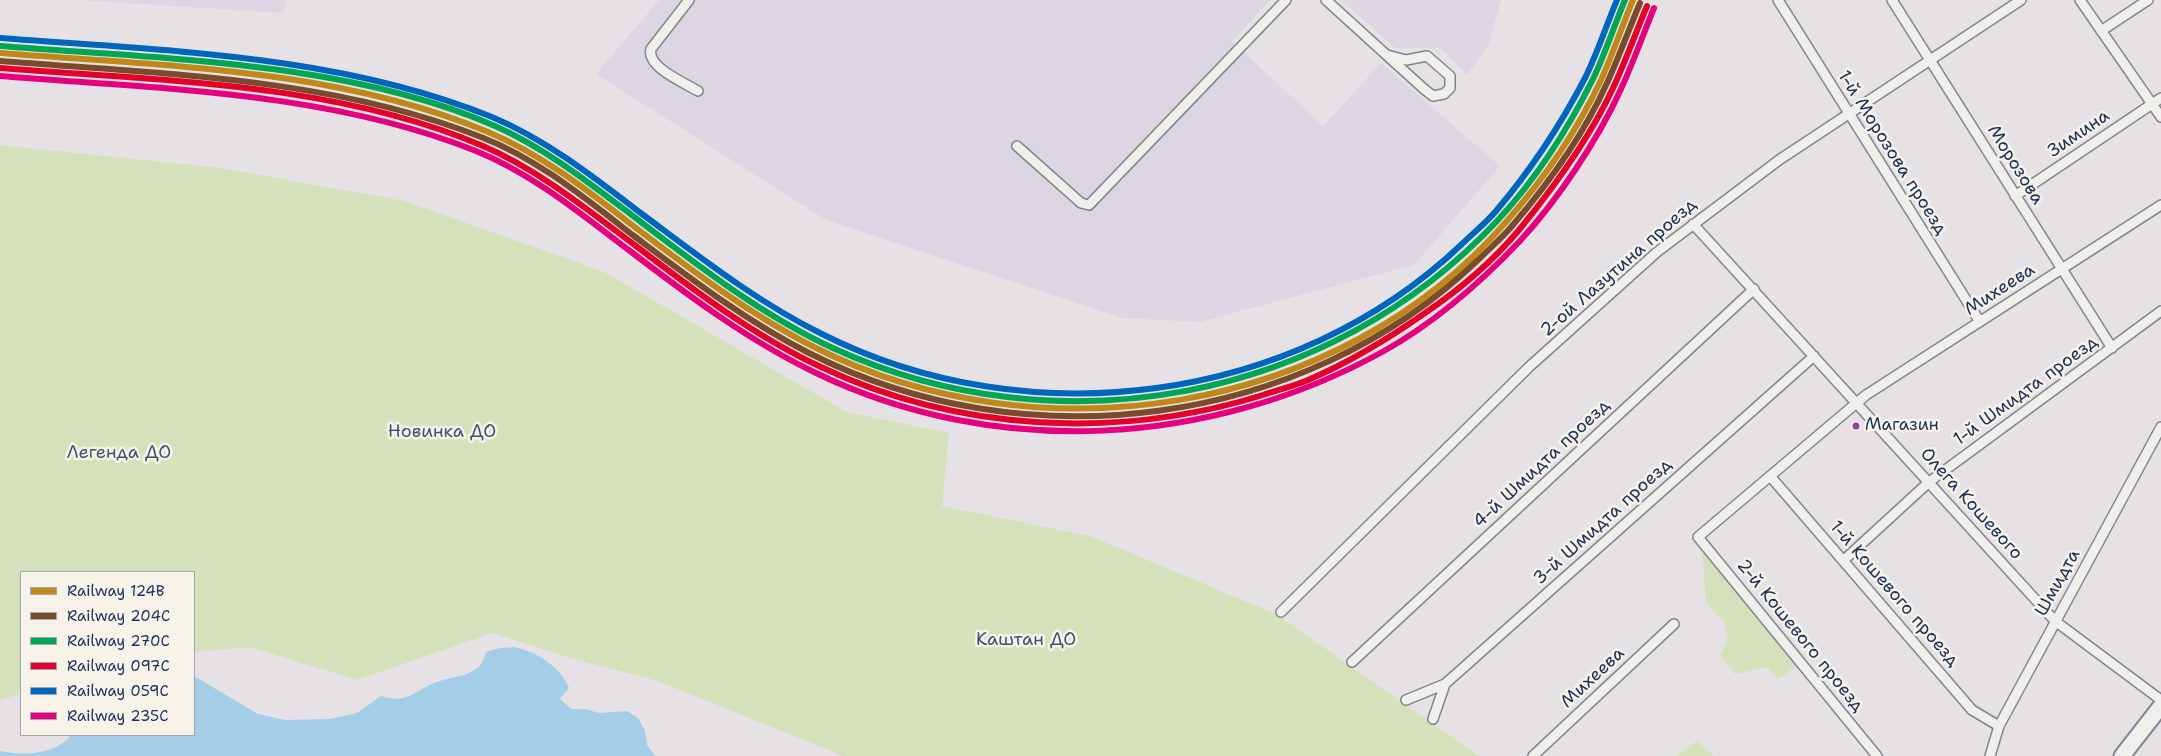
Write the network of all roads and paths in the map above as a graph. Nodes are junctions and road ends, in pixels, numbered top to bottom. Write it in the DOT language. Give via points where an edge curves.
graph roads {
  1 [pos="689,0"];
  2 [pos="1286,0"];
  3 [pos="1326,0"];
  4 [pos="1778,0"];
  5 [pos="1892,0"];
  6 [pos="2021,0"];
  7 [pos="2080,0"];
  8 [pos="2148,0"];
  9 [pos="2101,31"];
  10 [pos="1386,55"];
  11 [pos="1930,60"];
  12 [pos="698,91"];
  13 [pos="2161,98"];
  14 [pos="2151,105"];
  15 [pos="1849,114"];
  16 [pos="2161,117"];
  17 [pos="1016,146"];
  18 [pos="2016,196"];
  19 [pos="2161,205"];
  20 [pos="1693,224"];
  21 [pos="2062,269"];
  22 [pos="1754,289"];
  23 [pos="2161,311"];
  24 [pos="1980,322"];
  25 [pos="2112,348"];
  26 [pos="1814,356"];
  27 [pos="1856,402"];
  28 [pos="2161,427"];
  29 [pos="1770,476"];
  30 [pos="1929,482"];
  31 [pos="1844,560"];
  32 [pos="1281,612"];
  33 [pos="2056,621"];
  34 [pos="1674,624"];
  35 [pos="1352,662"];
  36 [pos="1445,684"];
  37 [pos="1406,700"];
  38 [pos="2161,700"];
  39 [pos="2161,706"];
  40 [pos="1433,719"];
  41 [pos="1999,726"];
  42 [pos="1533,756"];
  43 [pos="1877,756"];
  44 [pos="1990,756"];
  45 [pos="2122,756"];
  1 -- 12 [label="street" via="650,54 653,63"];
  2 -- 17 [label="street" via="1088,205 1081,203"];
  3 -- 10 [label="street"];
  4 -- 15 [label="street, 1-й Морозова проезд"];
  5 -- 11 [label="street, Морозова"];
  6 -- 11 [label="street, 2-ой Лазутина проезд"];
  7 -- 9 [label="street"];
  8 -- 9 [label="street"];
  9 -- 14 [label="street"];
  10 -- 10 [label="street" via="1433,96 1444,94 1450,88 1450,76 1431,58 1406,60"];
  11 -- 15 [label="street, 2-ой Лазутина проезд"];
  11 -- 18 [label="street, Морозова"];
  13 -- 14 [label="street, Зимина"];
  14 -- 16 [label="street"];
  14 -- 18 [label="street, Зимина"];
  15 -- 20 [label="street, 2-ой Лазутина проезд" via="1779,160"];
  15 -- 24 [label="street, 1-й Морозова проезд"];
  18 -- 21 [label="street, Морозова"];
  19 -- 21 [label="street, Михеева"];
  20 -- 22 [label="street, Олега Кошевого"];
  20 -- 32 [label="street, 2-ой Лазутина проезд" via="1657,252 1529,368"];
  21 -- 24 [label="street, Михеева"];
  21 -- 25 [label="street, Морозова"];
  22 -- 26 [label="street, Олега Кошевого"];
  22 -- 35 [label="street, 4-й Шмидта проезд"];
  23 -- 25 [label="street, 1-й Шмидта проезд"];
  24 -- 27 [label="street, Михеева"];
  25 -- 30 [label="street, 1-й Шмидта проезд"];
  26 -- 27 [label="street, Олега Кошевого"];
  26 -- 36 [label="street, 3-й Шмидта проезд"];
  27 -- 29 [label="street"];
  27 -- 30 [label="street, Олега Кошевого"];
  28 -- 33 [label="street, Шмидта"];
  29 -- 31 [label="street, 1-й Кошевого проезд"];
  29 -- 43 [label="street, 2-й Кошевого проезд" via="1698,537"];
  30 -- 31 [label="street, 1-й Шмидта проезд"];
  30 -- 33 [label="street, Олега Кошевого"];
  31 -- 41 [label="street, 1-й Кошевого проезд" via="1972,710"];
  33 -- 38 [label="street, Олега Кошевого"];
  33 -- 41 [label="street, Шмидта"];
  34 -- 42 [label="street, Михеева"];
  36 -- 37 [label="street, 3-й Шмидта проезд"];
  36 -- 40 [label="street"];
  39 -- 45 [label="highway"];
  41 -- 44 [label="street, Шмидта"];
}
